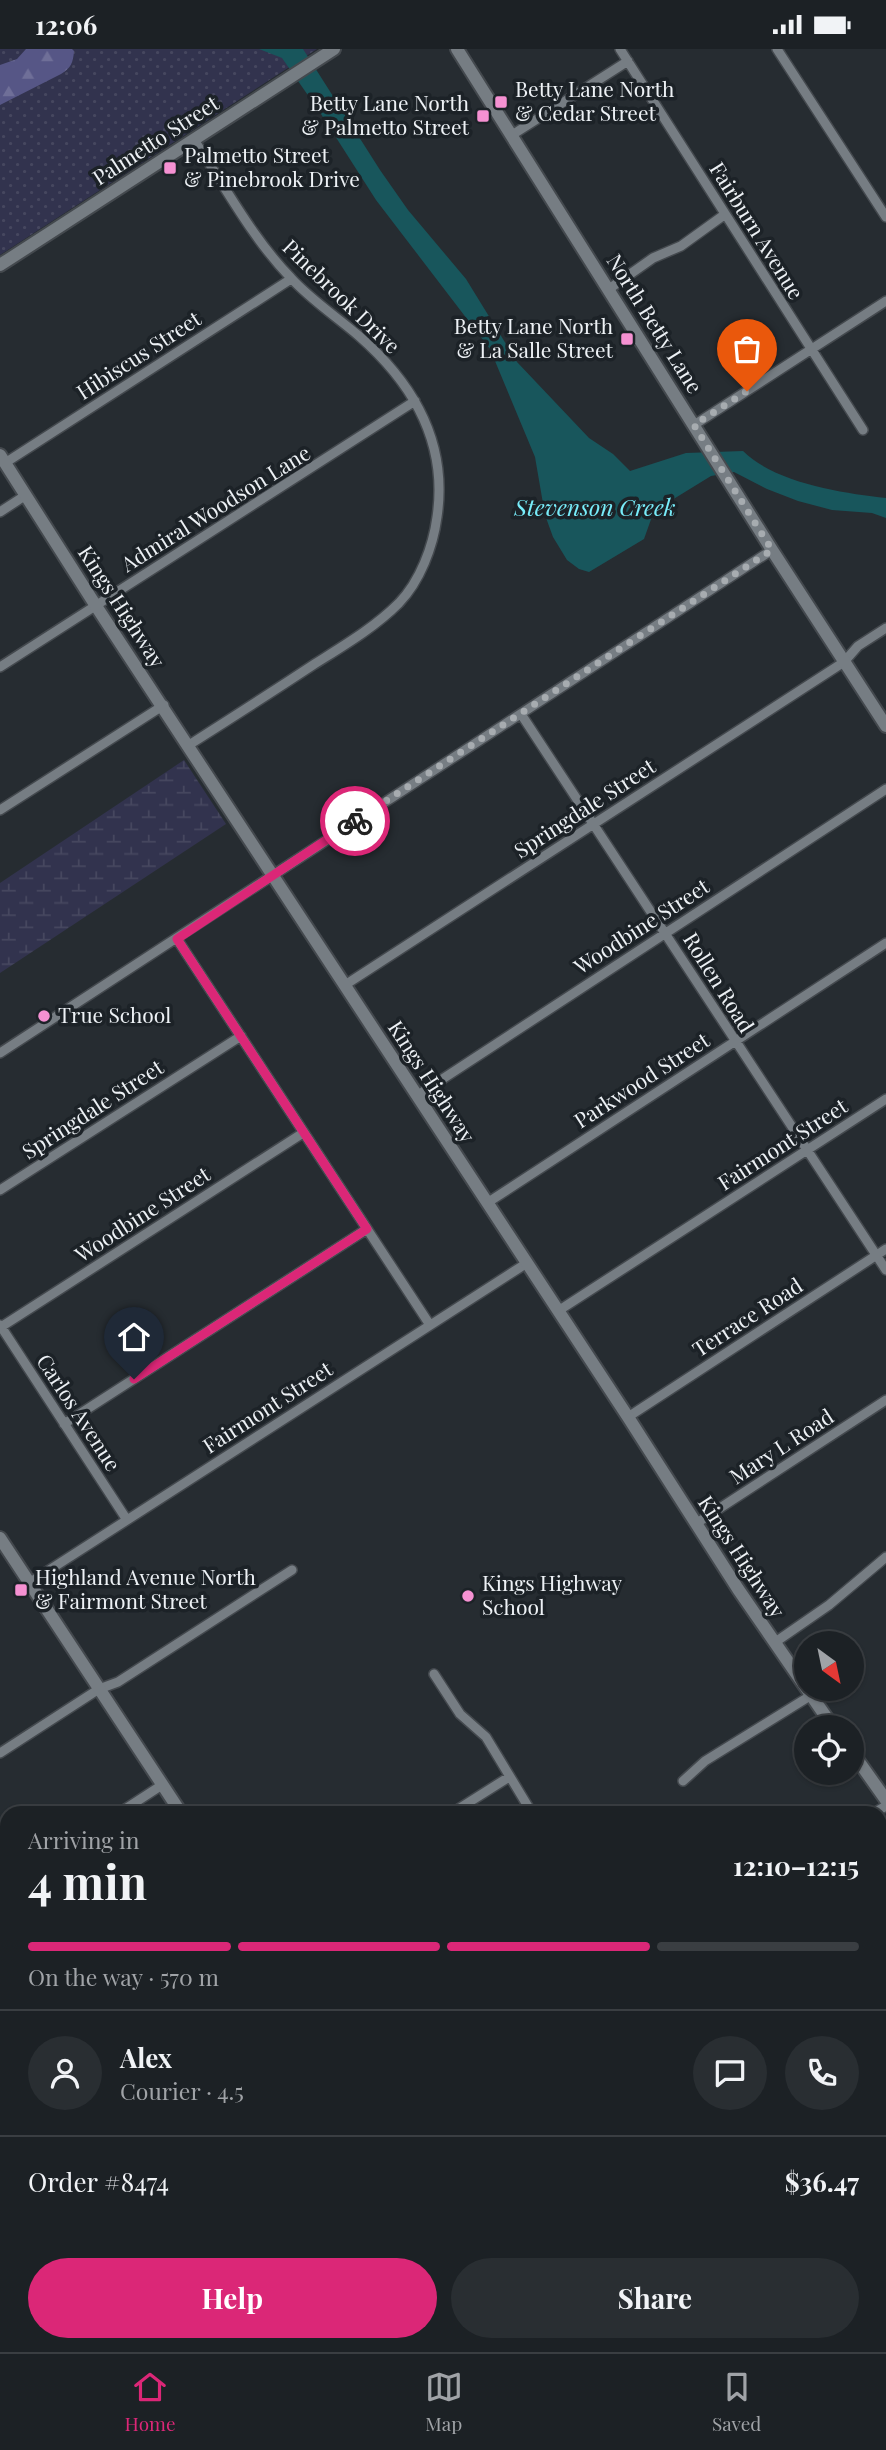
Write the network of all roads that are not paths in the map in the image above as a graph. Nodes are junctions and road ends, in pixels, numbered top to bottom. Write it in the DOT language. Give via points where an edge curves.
graph roads {
  1 [pos="334,49"];
  2 [pos="457,49"];
  3 [pos="620,49"];
  4 [pos="777,49"];
  5 [pos="628,61"];
  6 [pos="512,135"];
  7 [pos="194,139"];
  8 [pos="724,215"];
  9 [pos="886,217"];
  10 [pos="0,265"];
  11 [pos="291,279"];
  12 [pos="609,289"];
  13 [pos="886,301"];
  14 [pos="810,350"];
  15 [pos="415,401"];
  16 [pos="694,425"];
  17 [pos="863,430"];
  18 [pos="3,459"];
  19 [pos="26,495"];
  20 [pos="0,512"];
  21 [pos="772,550"];
  22 [pos="96,606"];
  23 [pos="886,628"];
  24 [pos="844,662"];
  25 [pos="0,667"];
  26 [pos="164,705"];
  27 [pos="521,714"];
  28 [pos="886,726"];
  29 [pos="189,745"];
  30 [pos="886,789"];
  31 [pos="0,810"];
  32 [pos="594,825"];
  33 [pos="273,876"];
  34 [pos="666,933"];
  35 [pos="177,939"];
  36 [pos="886,943"];
  37 [pos="345,985"];
  38 [pos="241,1036"];
  39 [pos="734,1042"];
  40 [pos="0,1053"];
  41 [pos="418,1095"];
  42 [pos="886,1099"];
  43 [pos="303,1133"];
  44 [pos="807,1151"];
  45 [pos="0,1190"];
  46 [pos="487,1203"];
  47 [pos="367,1229"];
  48 [pos="886,1249"];
  49 [pos="877,1255"];
  50 [pos="527,1263"];
  51 [pos="886,1270"];
  52 [pos="558,1311"];
  53 [pos="429,1325"];
  54 [pos="1,1326"];
  55 [pos="886,1400"];
  56 [pos="628,1417"];
  57 [pos="64,1424"];
  58 [pos="127,1520"];
  59 [pos="697,1523"];
  60 [pos="0,1538"];
  61 [pos="886,1557"];
  62 [pos="292,1570"];
  63 [pos="29,1583"];
  64 [pos="774,1643"];
  65 [pos="794,1672"];
  66 [pos="434,1674"];
  67 [pos="99,1689"];
  68 [pos="802,1701"];
  69 [pos="0,1753"];
  70 [pos="864,1769"];
  71 [pos="509,1777"];
  72 [pos="683,1781"];
  73 [pos="162,1785"];
  74 [pos="886,1800"];
  75 [pos="130,1806"];
  76 [pos="176,1806"];
  77 [pos="463,1806"];
  78 [pos="528,1806"];
  1 -- 7 [label="street, Palmetto Street"];
  2 -- 6 [label="street, North Betty Lane"];
  3 -- 5 [label="street, Fairburn Avenue"];
  4 -- 9 [label="street"];
  5 -- 6 [label="street"];
  5 -- 8 [label="street, Fairburn Avenue"];
  6 -- 12 [label="street, North Betty Lane"];
  7 -- 10 [label="street, Palmetto Street"];
  7 -- 11 [label="street, Pinebrook Drive"];
  8 -- 12 [label="street"];
  8 -- 14 [label="street, Fairburn Avenue"];
  11 -- 15 [label="street, Pinebrook Drive" via="377,353"];
  11 -- 18 [label="street, Hibiscus Street"];
  12 -- 16 [label="street, North Betty Lane"];
  13 -- 14 [label="street"];
  14 -- 16 [label="street"];
  14 -- 17 [label="street, Fairburn Avenue"];
  15 -- 22 [label="street, Admiral Woodson Lane"];
  15 -- 29 [label="street, Pinebrook Drive" via="437,456 438,508 426,558 402,600 365,632"];
  16 -- 21 [label="street, North Betty Lane"];
  18 -- 19 [label="street, Kings Highway"];
  19 -- 20 [label="street"];
  19 -- 22 [label="street, Kings Highway"];
  21 -- 24 [label="street, North Betty Lane"];
  21 -- 27 [label="street"];
  22 -- 25 [label="street, Admiral Woodson Lane"];
  22 -- 26 [label="street, Kings Highway"];
  23 -- 24 [label="street, Springdale Street" via="858,646"];
  24 -- 28 [label="street, North Betty Lane"];
  24 -- 32 [label="street, Springdale Street"];
  26 -- 29 [label="street, Kings Highway"];
  26 -- 31 [label="street"];
  27 -- 32 [label="street, Rollen Road"];
  27 -- 33 [label="street"];
  29 -- 33 [label="street, Kings Highway"];
  30 -- 34 [label="street, Woodbine Street"];
  32 -- 34 [label="street, Rollen Road"];
  32 -- 37 [label="street, Springdale Street"];
  33 -- 35 [label="street"];
  33 -- 37 [label="street, Kings Highway"];
  34 -- 39 [label="street, Rollen Road"];
  34 -- 41 [label="street, Woodbine Street"];
  35 -- 38 [label="street"];
  35 -- 40 [label="street"];
  36 -- 39 [label="street, Parkwood Street"];
  37 -- 41 [label="street, Kings Highway"];
  38 -- 43 [label="street"];
  38 -- 45 [label="street, Springdale Street"];
  39 -- 44 [label="street, Rollen Road"];
  39 -- 46 [label="street, Parkwood Street"];
  41 -- 46 [label="street, Kings Highway"];
  42 -- 44 [label="street, Fairmont Street"];
  43 -- 47 [label="street"];
  43 -- 54 [label="street, Woodbine Street"];
  44 -- 49 [label="street, Rollen Road"];
  44 -- 52 [label="street, Fairmont Street"];
  46 -- 50 [label="street, Kings Highway"];
  47 -- 53 [label="street"];
  47 -- 57 [label="street"];
  48 -- 49 [label="street, Terrace Road"];
  49 -- 51 [label="street, Rollen Road"];
  49 -- 56 [label="street, Terrace Road"];
  50 -- 52 [label="street, Kings Highway"];
  50 -- 53 [label="street, Fairmont Street"];
  52 -- 56 [label="street, Kings Highway"];
  53 -- 58 [label="street, Fairmont Street"];
  54 -- 57 [label="street, Carlos Avenue"];
  55 -- 59 [label="street, Mary L Road"];
  56 -- 59 [label="street, Kings Highway"];
  57 -- 58 [label="street, Carlos Avenue"];
  58 -- 63 [label="street, Fairmont Street"];
  59 -- 64 [label="street, Kings Highway"];
  60 -- 63 [label="street"];
  61 -- 64 [label="street"];
  62 -- 67 [label="street" via="118,1682"];
  63 -- 67 [label="street"];
  64 -- 65 [label="street, Kings Highway"];
  66 -- 71 [label="street" via="460,1714 486,1737"];
  67 -- 69 [label="street"];
  67 -- 73 [label="street"];
  68 -- 72 [label="street" via="705,1761"];
  70 -- 74 [label="street"];
  71 -- 77 [label="street"];
  71 -- 78 [label="street"];
  73 -- 75 [label="street"];
  73 -- 76 [label="street"];
}
